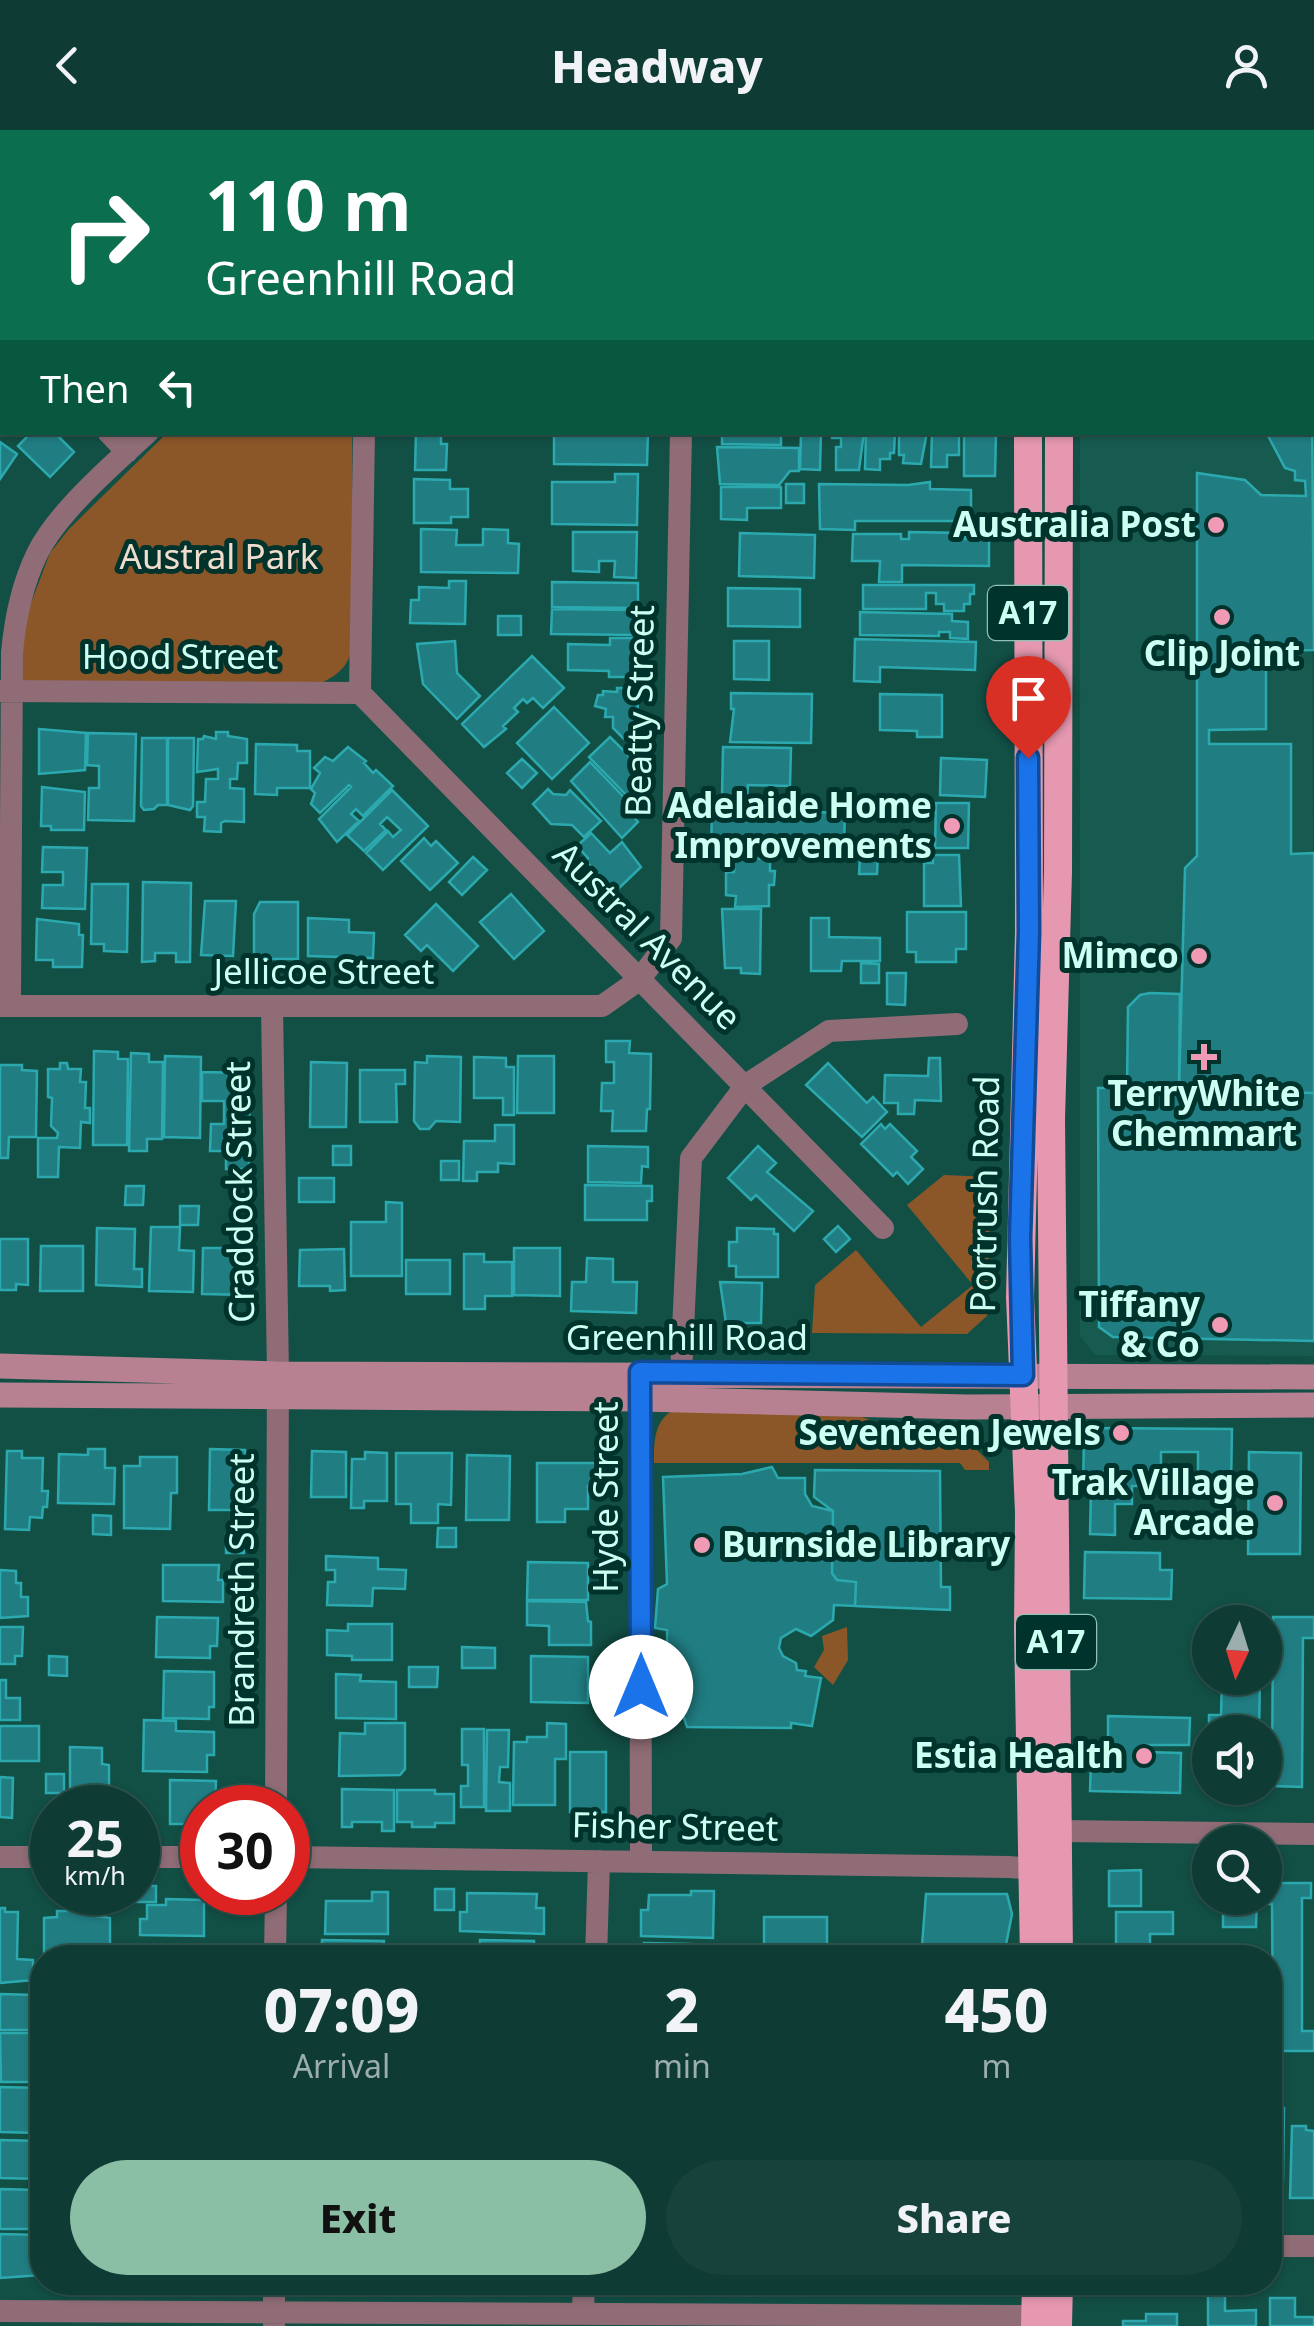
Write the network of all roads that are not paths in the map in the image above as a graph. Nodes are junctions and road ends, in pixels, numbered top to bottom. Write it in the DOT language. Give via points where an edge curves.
graph roads {
  1 [pos="111,435"];
  2 [pos="145,435"];
  3 [pos="364,435"];
  4 [pos="680,435"];
  5 [pos="1028,435"];
  6 [pos="1059,435"];
  7 [pos="127,452"];
  8 [pos="6,691"];
  9 [pos="360,693"];
  10 [pos="639,980"];
  11 [pos="5,1006"];
  12 [pos="272,1008"];
  13 [pos="957,1024"];
  14 [pos="746,1085"];
  15 [pos="883,1228"];
  16 [pos="0,1366"];
  17 [pos="640,1372"];
  18 [pos="682,1373"];
  19 [pos="1023,1375"];
  20 [pos="1052,1375"];
  21 [pos="1314,1377"];
  22 [pos="278,1386"];
  23 [pos="0,1395"];
  24 [pos="640,1399"];
  25 [pos="1314,1405"];
  26 [pos="1038,1406"];
  27 [pos="276,1785"];
  28 [pos="1058,1831"];
  29 [pos="1314,1834"];
  30 [pos="30,1857"];
  31 [pos="0,1858"];
  32 [pos="310,1858"];
  33 [pos="599,1861"];
  34 [pos="641,1861"];
  35 [pos="1046,1875"];
  36 [pos="276,1915"];
  37 [pos="276,1945"];
  38 [pos="596,1945"];
  39 [pos="1036,1945"];
  40 [pos="1057,1945"];
  41 [pos="1282,2246"];
  42 [pos="1314,2246"];
  43 [pos="584,2295"];
  44 [pos="1038,2295"];
  45 [pos="1054,2295"];
  46 [pos="0,2311"];
  47 [pos="583,2312"];
  48 [pos="274,2320"];
  49 [pos="1043,2323"];
  1 -- 7 [label="street"];
  2 -- 7 [label="street"];
  3 -- 9 [label="street"];
  4 -- 10 [label="street, Beatty Street" via="671,938"];
  5 -- 19 [label="highway, Portrush Road / A17"];
  6 -- 20 [label="highway, Portrush Road / A17"];
  7 -- 8 [label="street" via="38,552 16,618"];
  8 -- 9 [label="street, Hood Street"];
  8 -- 11 [label="street"];
  9 -- 10 [label="street, Austral Avenue"];
  10 -- 12 [label="street, Jellicoe Street" via="602,1006"];
  10 -- 14 [label="street, Austral Avenue"];
  11 -- 12 [label="street, Jellicoe Street"];
  12 -- 22 [label="street, Craddock Street"];
  13 -- 14 [label="street" via="828,1031"];
  14 -- 15 [label="street, Austral Avenue"];
  14 -- 18 [label="street" via="691,1158"];
  16 -- 22 [label="main road, Greenhill Road"];
  17 -- 18 [label="main road, Greenhill Road"];
  17 -- 22 [label="main road, Greenhill Road"];
  17 -- 24 [label="street, Hyde Street"];
  18 -- 19 [label="main road, Greenhill Road"];
  19 -- 20 [label="main road, Greenhill Road"];
  19 -- 26 [label="highway, Portrush Road / A17"];
  20 -- 21 [label="main road, Greenhill Road"];
  20 -- 26 [label="highway, Portrush Road / A17"];
  22 -- 23 [label="main road, Greenhill Road"];
  22 -- 24 [label="main road, Greenhill Road"];
  22 -- 27 [label="street, Brandreth Street"];
  24 -- 26 [label="main road, Greenhill Road"];
  24 -- 34 [label="street, Hyde Street"];
  25 -- 26 [label="main road, Greenhill Road"];
  26 -- 28 [label="highway, Portrush Road / A17"];
  26 -- 35 [label="highway, Portrush Road / A17"];
  28 -- 29 [label="street"];
  28 -- 35 [label="highway, Portrush Road / A17"];
  30 -- 31 [label="street"];
  32 -- 33 [label="street, Fisher Street"];
  33 -- 34 [label="street, Fisher Street"];
  33 -- 38 [label="street"];
  34 -- 35 [label="street, Fisher Street"];
  35 -- 39 [label="highway, Portrush Road / A17"];
  35 -- 40 [label="highway, Portrush Road / A17"];
  36 -- 37 [label="street"];
  41 -- 42 [label="street"];
  43 -- 47 [label="street"];
  44 -- 49 [label="highway"];
  45 -- 49 [label="highway"];
  46 -- 48 [label="street"];
  47 -- 48 [label="street"];
  47 -- 49 [label="street"];
}
